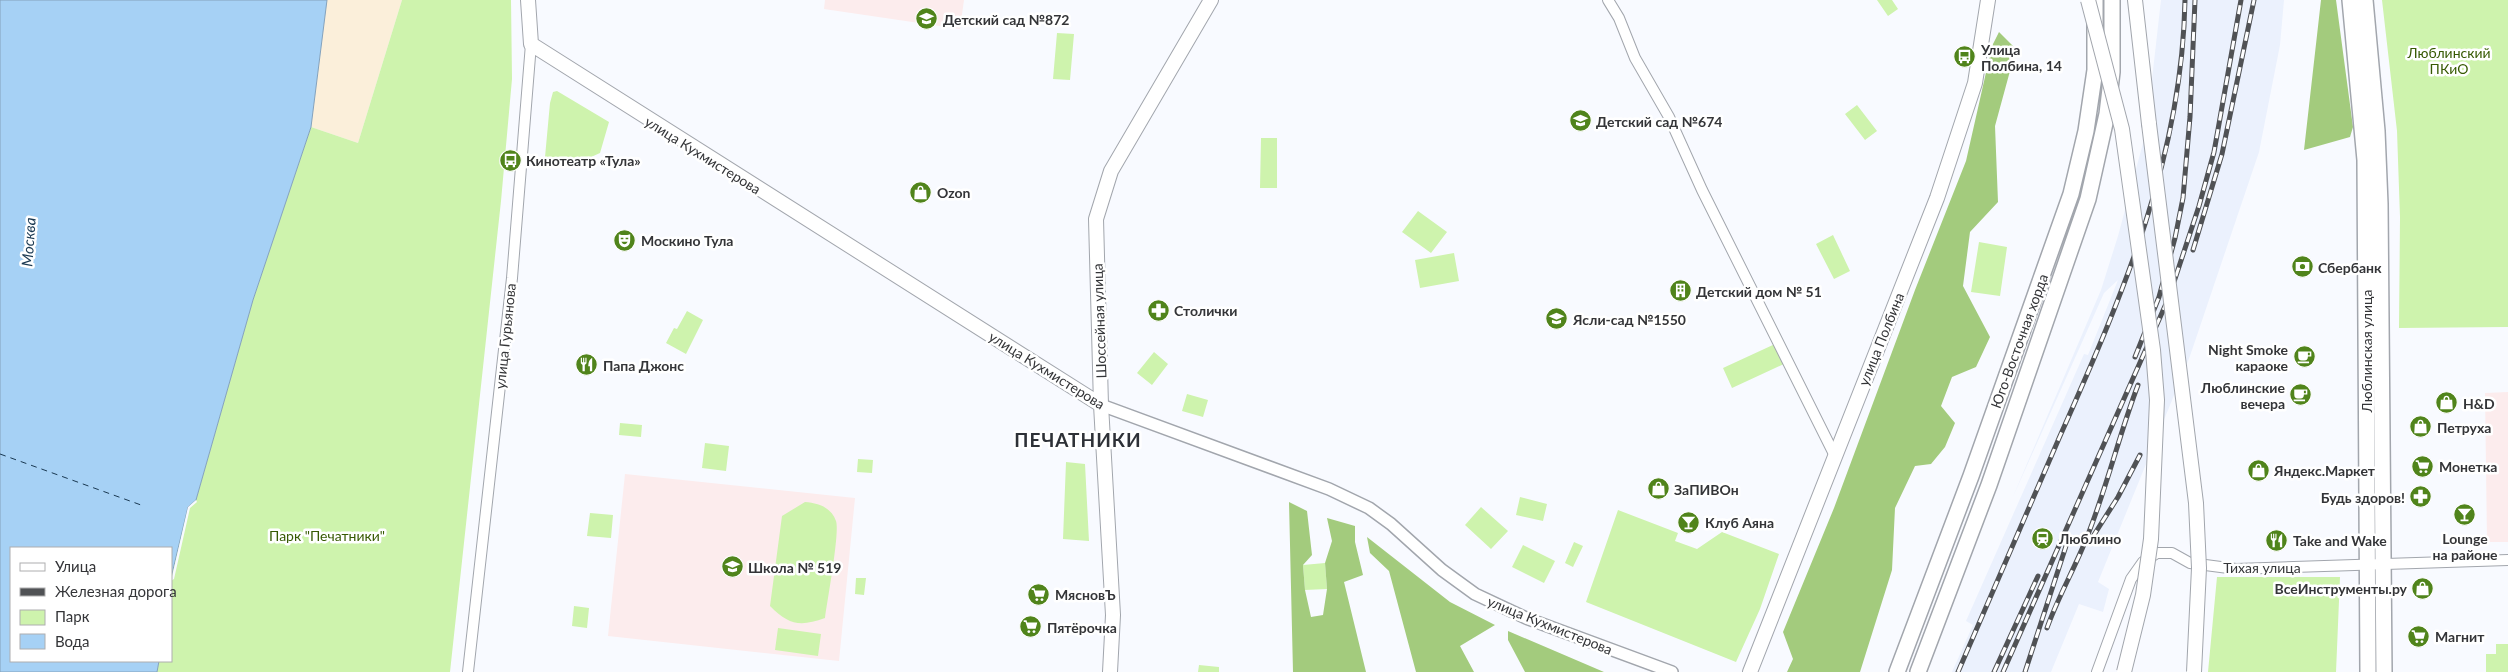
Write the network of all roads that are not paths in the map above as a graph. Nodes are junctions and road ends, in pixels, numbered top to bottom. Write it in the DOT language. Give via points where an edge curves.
graph roads {
  1 [pos="528,0"];
  2 [pos="1211,0"];
  3 [pos="1608,0"];
  4 [pos="1988,0"];
  5 [pos="2088,0"];
  6 [pos="2095,0"];
  7 [pos="2112,0"];
  8 [pos="2136,0"];
  9 [pos="2350,0"];
  10 [pos="2365,0"];
  11 [pos="531,44"];
  12 [pos="1101,406"];
  13 [pos="1836,456"];
  14 [pos="2508,560"];
  15 [pos="2375,564"];
  16 [pos="468,672"];
  17 [pos="1110,672"];
  18 [pos="1672,672"];
  19 [pos="1750,672"];
  20 [pos="1897,672"];
  21 [pos="1918,672"];
  22 [pos="2097,672"];
  23 [pos="2124,672"];
  24 [pos="2194,672"];
  25 [pos="2368,672"];
  26 [pos="2384,672"];
  1 -- 11 [label="main road, улица Гурьянова"];
  2 -- 12 [label="main road, Шоссейная улица" via="1110,171 1101,198 1095,239"];
  3 -- 13 [label="street" via="1635,58 1669,116 1702,190"];
  4 -- 13 [label="main road, улица Полбина" via="1975,83 1961,128 1912,264"];
  5 -- 23 [label="main road, bridge" via="2122,128 2154,350 2157,400 2151,539 2143,595"];
  6 -- 20 [label="main road, Юго-Восточная хорда" via="2095,70 2086,131 2071,194"];
  7 -- 21 [label="main road, Юго-Восточная хорда" via="2112,72 2101,149 2088,199 1989,485"];
  8 -- 24 [label="main road, bridge" via="2196,503 2199,568"];
  9 -- 15 [label="main road, Люблинская улица" via="2365,160"];
  10 -- 15 [label="main road, Люблинская улица" via="2376,115 2380,204"];
  11 -- 12 [label="main road, улица Кухмистерова"];
  11 -- 16 [label="street, улица Гурьянова" via="512,272"];
  12 -- 17 [label="main road, Шоссейная улица" via="1113,615"];
  12 -- 18 [label="street, улица Кухмистерова" via="1329,488 1391,524 1442,570 1475,594 1526,618"];
  13 -- 19 [label="main road, улица Полбина"];
  14 -- 15 [label="street, Тихая улица"];
  15 -- 22 [label="street, Тихая улица" via="2236,569 2190,562 2172,553 2157,553 2143,562 2131,579"];
  15 -- 25 [label="main road, Люблинская улица"];
  15 -- 26 [label="main road, Люблинская улица"];
}
